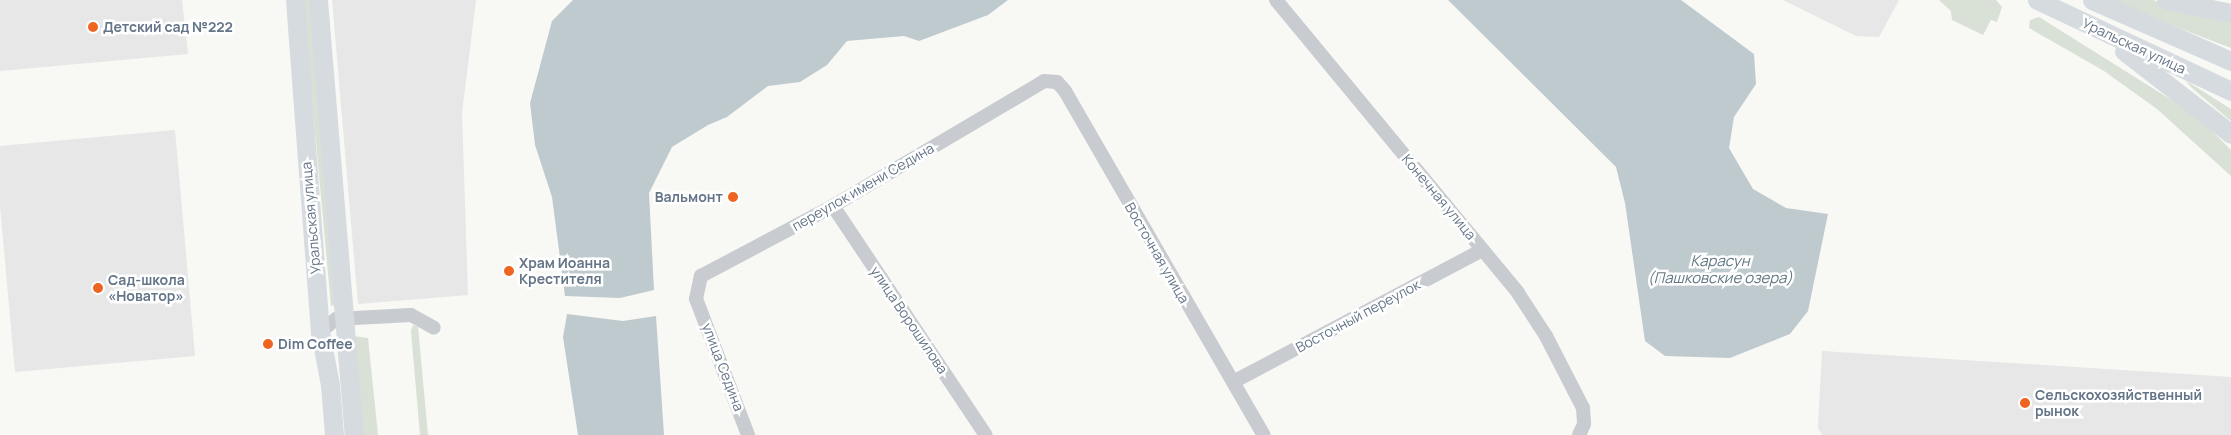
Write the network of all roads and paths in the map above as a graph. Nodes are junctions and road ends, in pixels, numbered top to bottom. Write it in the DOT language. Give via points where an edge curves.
graph roads {
  1 [pos="295,0"];
  2 [pos="318,0"];
  3 [pos="1276,0"];
  4 [pos="2037,0"];
  5 [pos="2166,0"];
  6 [pos="2100,4"];
  7 [pos="2231,13"];
  8 [pos="2093,28"];
  9 [pos="2231,61"];
  10 [pos="1044,81"];
  11 [pos="2231,91"];
  12 [pos="2231,134"];
  13 [pos="833,206"];
  14 [pos="1482,250"];
  15 [pos="696,299"];
  16 [pos="318,305"];
  17 [pos="343,310"];
  18 [pos="434,328"];
  19 [pos="320,332"];
  20 [pos="1233,382"];
  21 [pos="334,435"];
  22 [pos="354,435"];
  23 [pos="748,435"];
  24 [pos="986,435"];
  25 [pos="1264,435"];
  26 [pos="1579,435"];
  1 -- 16 [label="main road, Уральская улица"];
  2 -- 17 [label="main road, Уральская улица"];
  3 -- 14 [label="street, Конечная улица"];
  4 -- 8 [label="main road, Уральская улица"];
  5 -- 7 [label="main road"];
  6 -- 8 [label="main road" via="2113,15 2112,25"];
  6 -- 9 [label="main road, Уральская улица"];
  8 -- 11 [label="main road, Уральская улица"];
  8 -- 12 [label="main road"];
  10 -- 13 [label="street, переулок имени Седина"];
  10 -- 20 [label="street, Восточная улица" via="1056,82 1065,91"];
  13 -- 15 [label="street, переулок имени Седина" via="701,276"];
  13 -- 24 [label="street, улица Ворошилова"];
  14 -- 20 [label="street, Восточный переулок"];
  14 -- 26 [label="street, Конечная улица" via="1518,293 1546,336 1582,408 1584,424"];
  15 -- 23 [label="street, улица Седина"];
  16 -- 17 [label="street" via="326,311"];
  16 -- 19 [label="main road, Уральская улица"];
  17 -- 18 [label="street" via="411,315"];
  17 -- 19 [label="street"];
  17 -- 22 [label="main road, Уральская улица"];
  19 -- 21 [label="main road, Уральская улица" via="330,385"];
  20 -- 25 [label="street, Восточная улица"];
}
